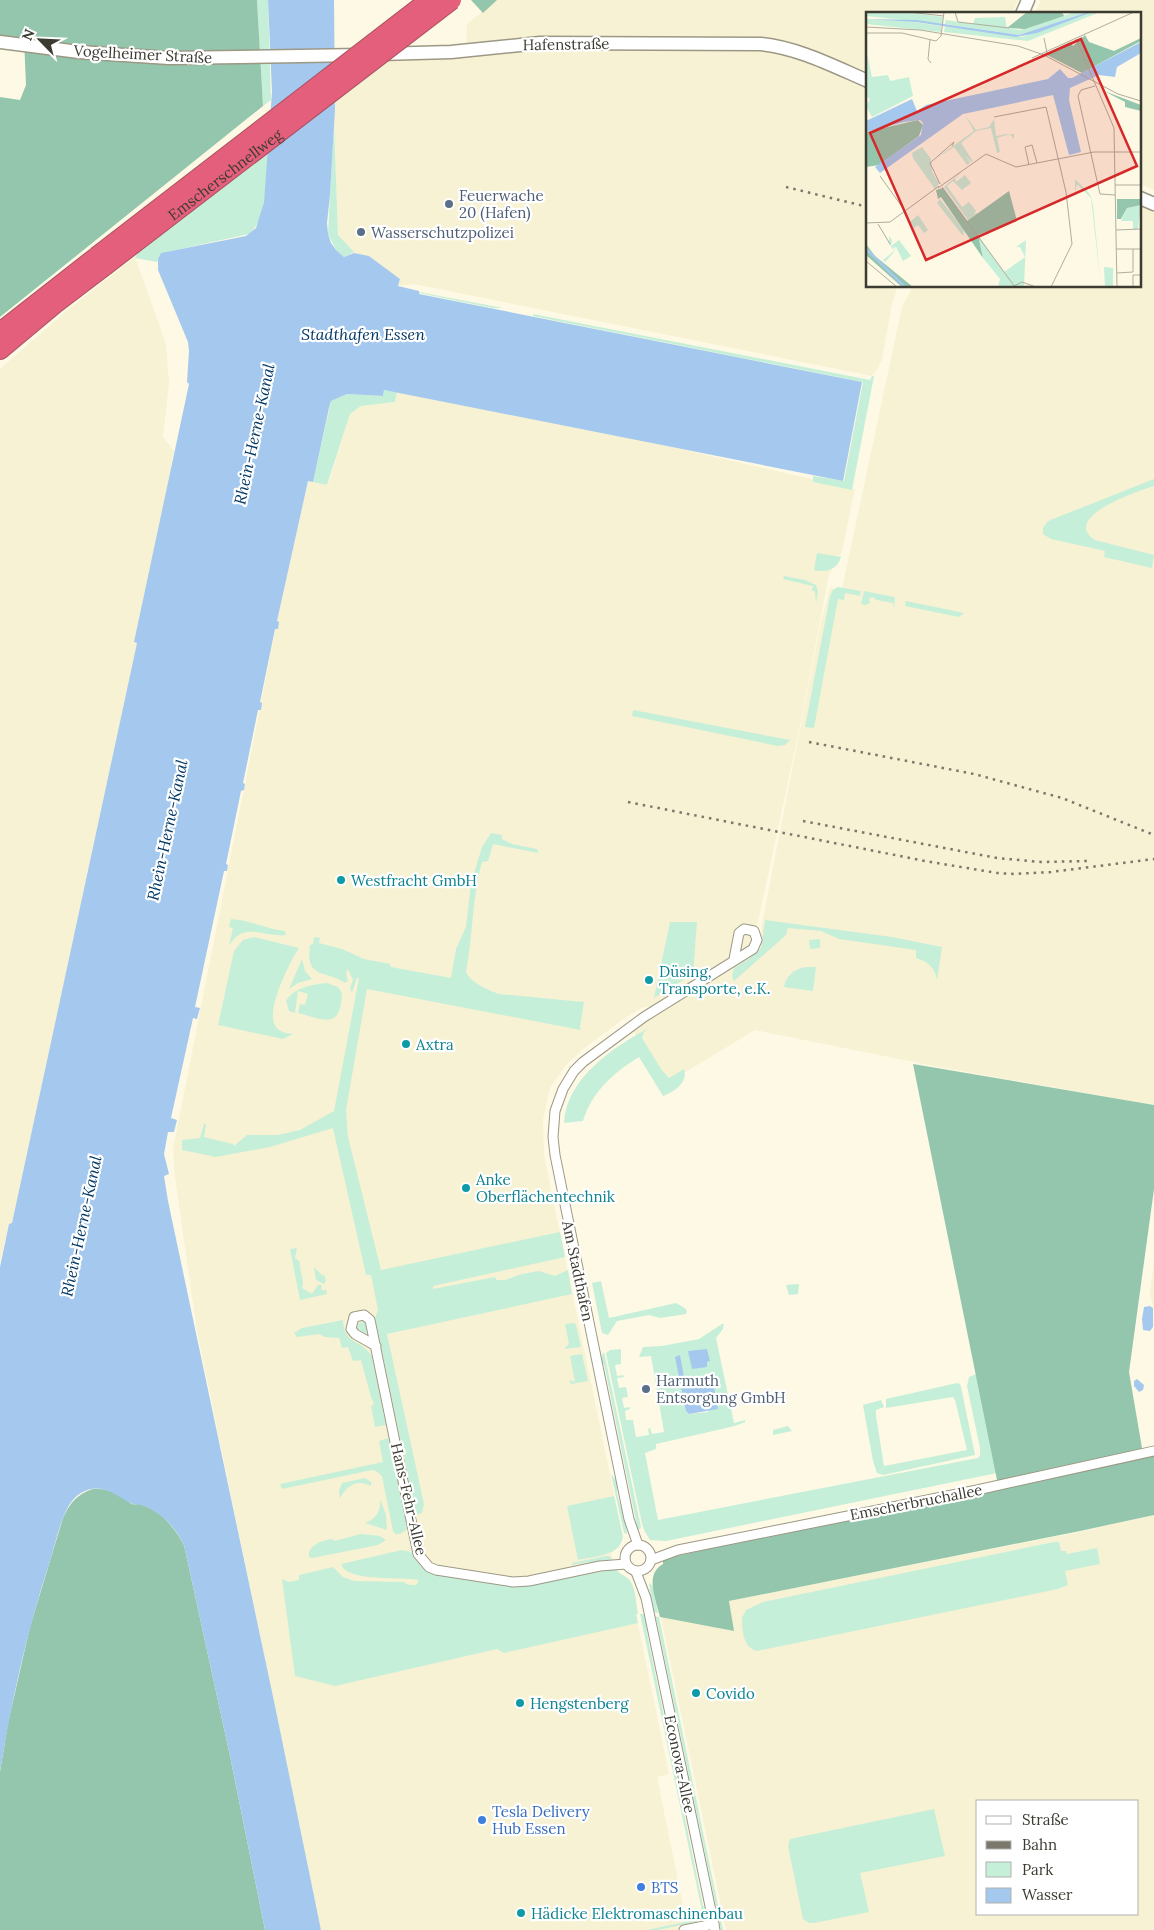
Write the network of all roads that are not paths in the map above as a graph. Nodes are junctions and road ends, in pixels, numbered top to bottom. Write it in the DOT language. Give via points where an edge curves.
graph roads {
  1 [pos="429,0"];
  2 [pos="452,0"];
  3 [pos="1028,0"];
  4 [pos="1023,12"];
  5 [pos="0,42"];
  6 [pos="258,57"];
  7 [pos="866,80"];
  8 [pos="1142,199"];
  9 [pos="1154,204"];
  10 [pos="101,261"];
  11 [pos="0,332"];
  12 [pos="0,350"];
  13 [pos="734,959"];
  14 [pos="376,1346"];
  15 [pos="1154,1452"];
  16 [pos="634,1546"];
  17 [pos="650,1555"];
  18 [pos="625,1561"];
  19 [pos="640,1571"];
  20 [pos="714,1927"];
  21 [pos="684,1930"];
  1 -- 10 [label="highway, Emscherschnellweg, bridge"];
  2 -- 10 [label="highway, Emscherschnellweg, bridge"];
  3 -- 4 [label="street"];
  5 -- 6 [label="street, Vogelheimer Straße" via="106,55"];
  6 -- 7 [label="street, Hafenstraße" via="451,52 540,43 761,44 798,51"];
  8 -- 9 [label="street"];
  10 -- 11 [label="highway, Emscherschnellweg"];
  10 -- 12 [label="highway, Emscherschnellweg" via="56,304"];
  13 -- 16 [label="street, Am Stadthafen" via="644,1017 583,1062 568,1079 555,1111 555,1155"];
  14 -- 18 [label="street, Hans-Fehr-Allee" via="418,1554 429,1567 513,1582 600,1566 613,1560"];
  15 -- 17 [label="street, Emscherbruchallee"];
  16 -- 17 [label="street" via="643,1546"];
  16 -- 18 [label="street" via="627,1549"];
  17 -- 19 [label="street"];
  18 -- 19 [label="street" via="629,1568"];
  19 -- 20 [label="street, Econova-Allee"];
  20 -- 21 [label="street"];
}
